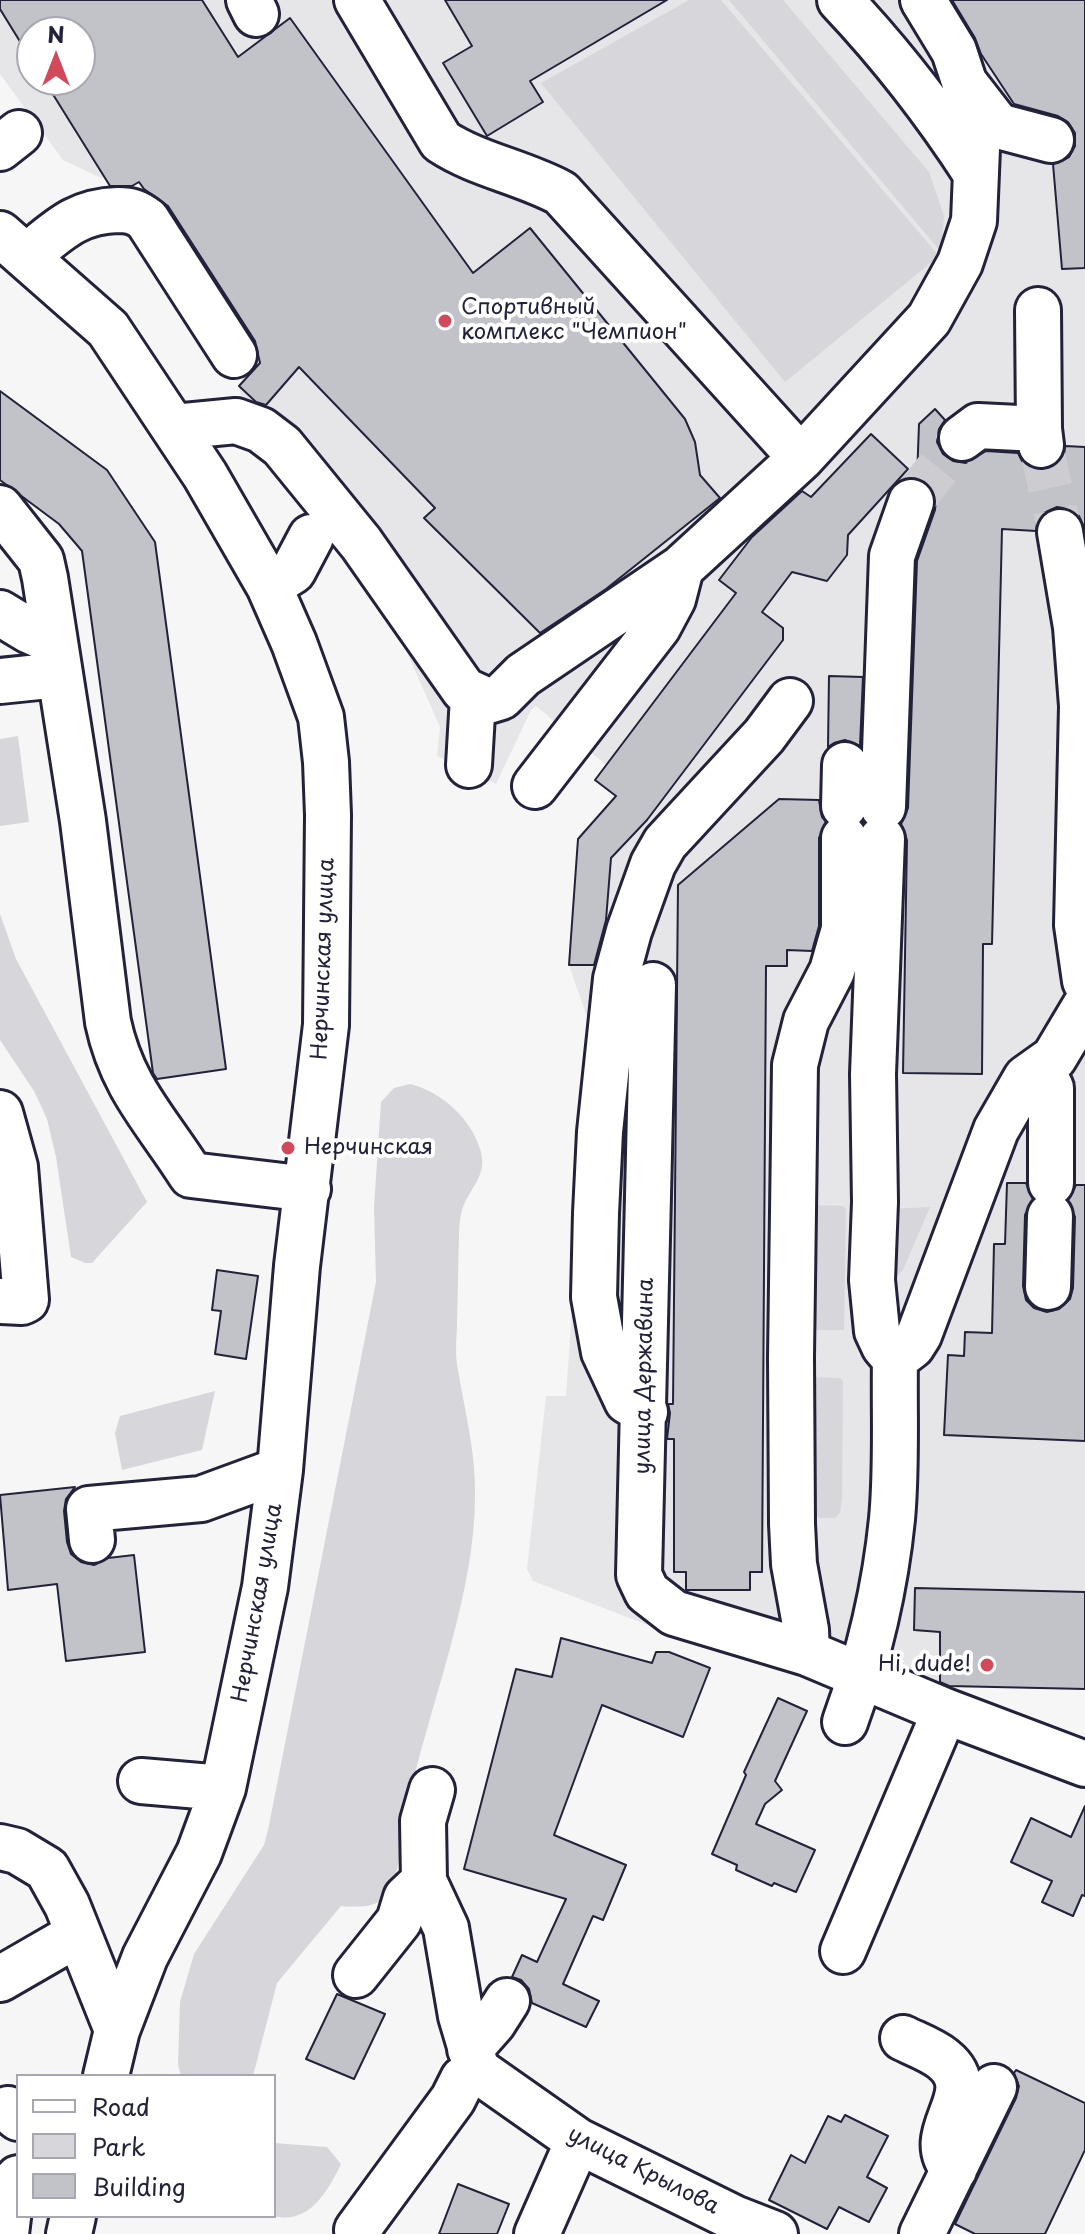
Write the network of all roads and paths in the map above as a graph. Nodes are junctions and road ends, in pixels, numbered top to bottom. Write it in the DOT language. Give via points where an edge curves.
graph roads {
  1 [pos="357,0"];
  2 [pos="840,0"];
  3 [pos="923,0"];
  4 [pos="966,84"];
  5 [pos="1051,140"];
  6 [pos="976,174"];
  7 [pos="14,245"];
  8 [pos="1038,310"];
  9 [pos="234,355"];
  10 [pos="174,427"];
  11 [pos="962,438"];
  12 [pos="801,458"];
  13 [pos="911,502"];
  14 [pos="0,508"];
  15 [pos="1060,532"];
  16 [pos="311,537"];
  17 [pos="692,583"];
  18 [pos="269,586"];
  19 [pos="0,613"];
  20 [pos="56,658"];
  21 [pos="0,681"];
  22 [pos="473,697"];
  23 [pos="790,701"];
  24 [pos="1083,704"];
  25 [pos="469,765"];
  26 [pos="535,786"];
  27 [pos="860,811"];
  28 [pos="1085,981"];
  29 [pos="653,985"];
  30 [pos="1085,1006"];
  31 [pos="1046,1079"];
  32 [pos="0,1113"];
  33 [pos="308,1189"];
  34 [pos="1048,1287"];
  35 [pos="0,1301"];
  36 [pos="895,1359"];
  37 [pos="645,1412"];
  38 [pos="280,1470"];
  39 [pos="92,1540"];
  40 [pos="807,1653"];
  41 [pos="862,1676"];
  42 [pos="945,1711"];
  43 [pos="845,1722"];
  44 [pos="1085,1764"];
  45 [pos="141,1781"];
  46 [pos="223,1788"];
  47 [pos="432,1790"];
  48 [pos="0,1847"];
  49 [pos="424,1881"];
  50 [pos="78,1934"];
  51 [pos="843,1951"];
  52 [pos="356,1975"];
  53 [pos="0,1979"];
  54 [pos="507,2001"];
  55 [pos="117,2030"];
  56 [pos="903,2038"];
  57 [pos="474,2060"];
  58 [pos="106,2074"];
  59 [pos="994,2087"];
  60 [pos="578,2141"];
  61 [pos="954,2170"];
  62 [pos="16,2185"];
  63 [pos="357,2230"];
  64 [pos="6,2234"];
  65 [pos="537,2234"];
  66 [pos="775,2234"];
  67 [pos="922,2234"];
  1 -- 12 [label="street" via="441,141 561,193"];
  2 -- 6 [label="street" via="880,42"];
  3 -- 4 [label="street" via="954,51"];
  4 -- 5 [label="street" via="998,126"];
  4 -- 6 [label="street" via="978,124"];
  6 -- 12 [label="street" via="974,221 960,263 929,319"];
  7 -- 9 [label="street" via="86,214 138,212"];
  7 -- 10 [label="street, Нерчинская улица" via="108,329"];
  8 -- 11 [label="street" via="1040,437 978,426"];
  10 -- 18 [label="street, Нерчинская улица"];
  10 -- 22 [label="street" via="236,421 261,430 282,446 361,543"];
  12 -- 17 [label="street" via="722,528"];
  13 -- 27 [label="street" via="892,556"];
  14 -- 20 [label="street" via="41,560"];
  15 -- 24 [label="street"];
  16 -- 18 [label="street" via="293,571"];
  17 -- 22 [label="street" via="523,675 501,697"];
  17 -- 26 [label="street" via="673,599 658,627"];
  18 -- 33 [label="street, Нерчинская улица" via="321,717 326,762 326,1025"];
  19 -- 20 [label="street" via="28,630"];
  20 -- 21 [label="street"];
  20 -- 33 [label="street" via="108,1022 127,1080 191,1175"];
  22 -- 25 [label="street"];
  23 -- 37 [label="street" via="665,843 643,891 616,979 600,1132 594,1297 616,1383 627,1401"];
  24 -- 28 [label="street" via="1077,925"];
  27 -- 36 [label="street" via="873,1074 872,1280 877,1331"];
  27 -- 40 [label="street" via="844,929 832,971 806,1021 795,1065 792,1524"];
  29 -- 37 [label="street, улица Державина"];
  30 -- 31 [label="street"];
  31 -- 34 [label="street" via="1071,1096 1075,1106"];
  31 -- 36 [label="street" via="1026,1078 996,1130 1001,1153 919,1335"];
  32 -- 35 [label="street" via="15,1167 26,1300"];
  33 -- 38 [label="street, Нерчинская улица"];
  36 -- 41 [label="street" via="892,1518 876,1626"];
  37 -- 40 [label="street, улица Державина" via="639,1575 647,1592 674,1613"];
  38 -- 39 [label="street" via="201,1499 89,1509"];
  38 -- 46 [label="street, Нерчинская улица" via="265,1587"];
  40 -- 41 [label="street, улица Державина"];
  41 -- 42 [label="street, улица Державина"];
  41 -- 43 [label="street"];
  42 -- 44 [label="street, улица Державина"];
  42 -- 51 [label="street"];
  45 -- 46 [label="street"];
  46 -- 55 [label="street, Нерчинская улица" via="199,1853 145,1957"];
  47 -- 49 [label="street" via="423,1821"];
  48 -- 50 [label="street" via="47,1869"];
  49 -- 52 [label="street" via="406,1898 399,1921"];
  49 -- 57 [label="street" via="446,1928"];
  50 -- 53 [label="street"];
  50 -- 55 [label="street"];
  54 -- 57 [label="street"];
  55 -- 58 [label="street, Нерчинская улица"];
  56 -- 61 [label="street" via="944,2059 955,2076 957,2101 942,2142"];
  57 -- 60 [label="street, улица Крылова"];
  57 -- 63 [label="street" via="453,2099"];
  59 -- 61 [label="street"];
  60 -- 65 [label="street"];
  60 -- 66 [label="street, улица Крылова"];
  61 -- 67 [label="street"];
  62 -- 64 [label="street"];
}
